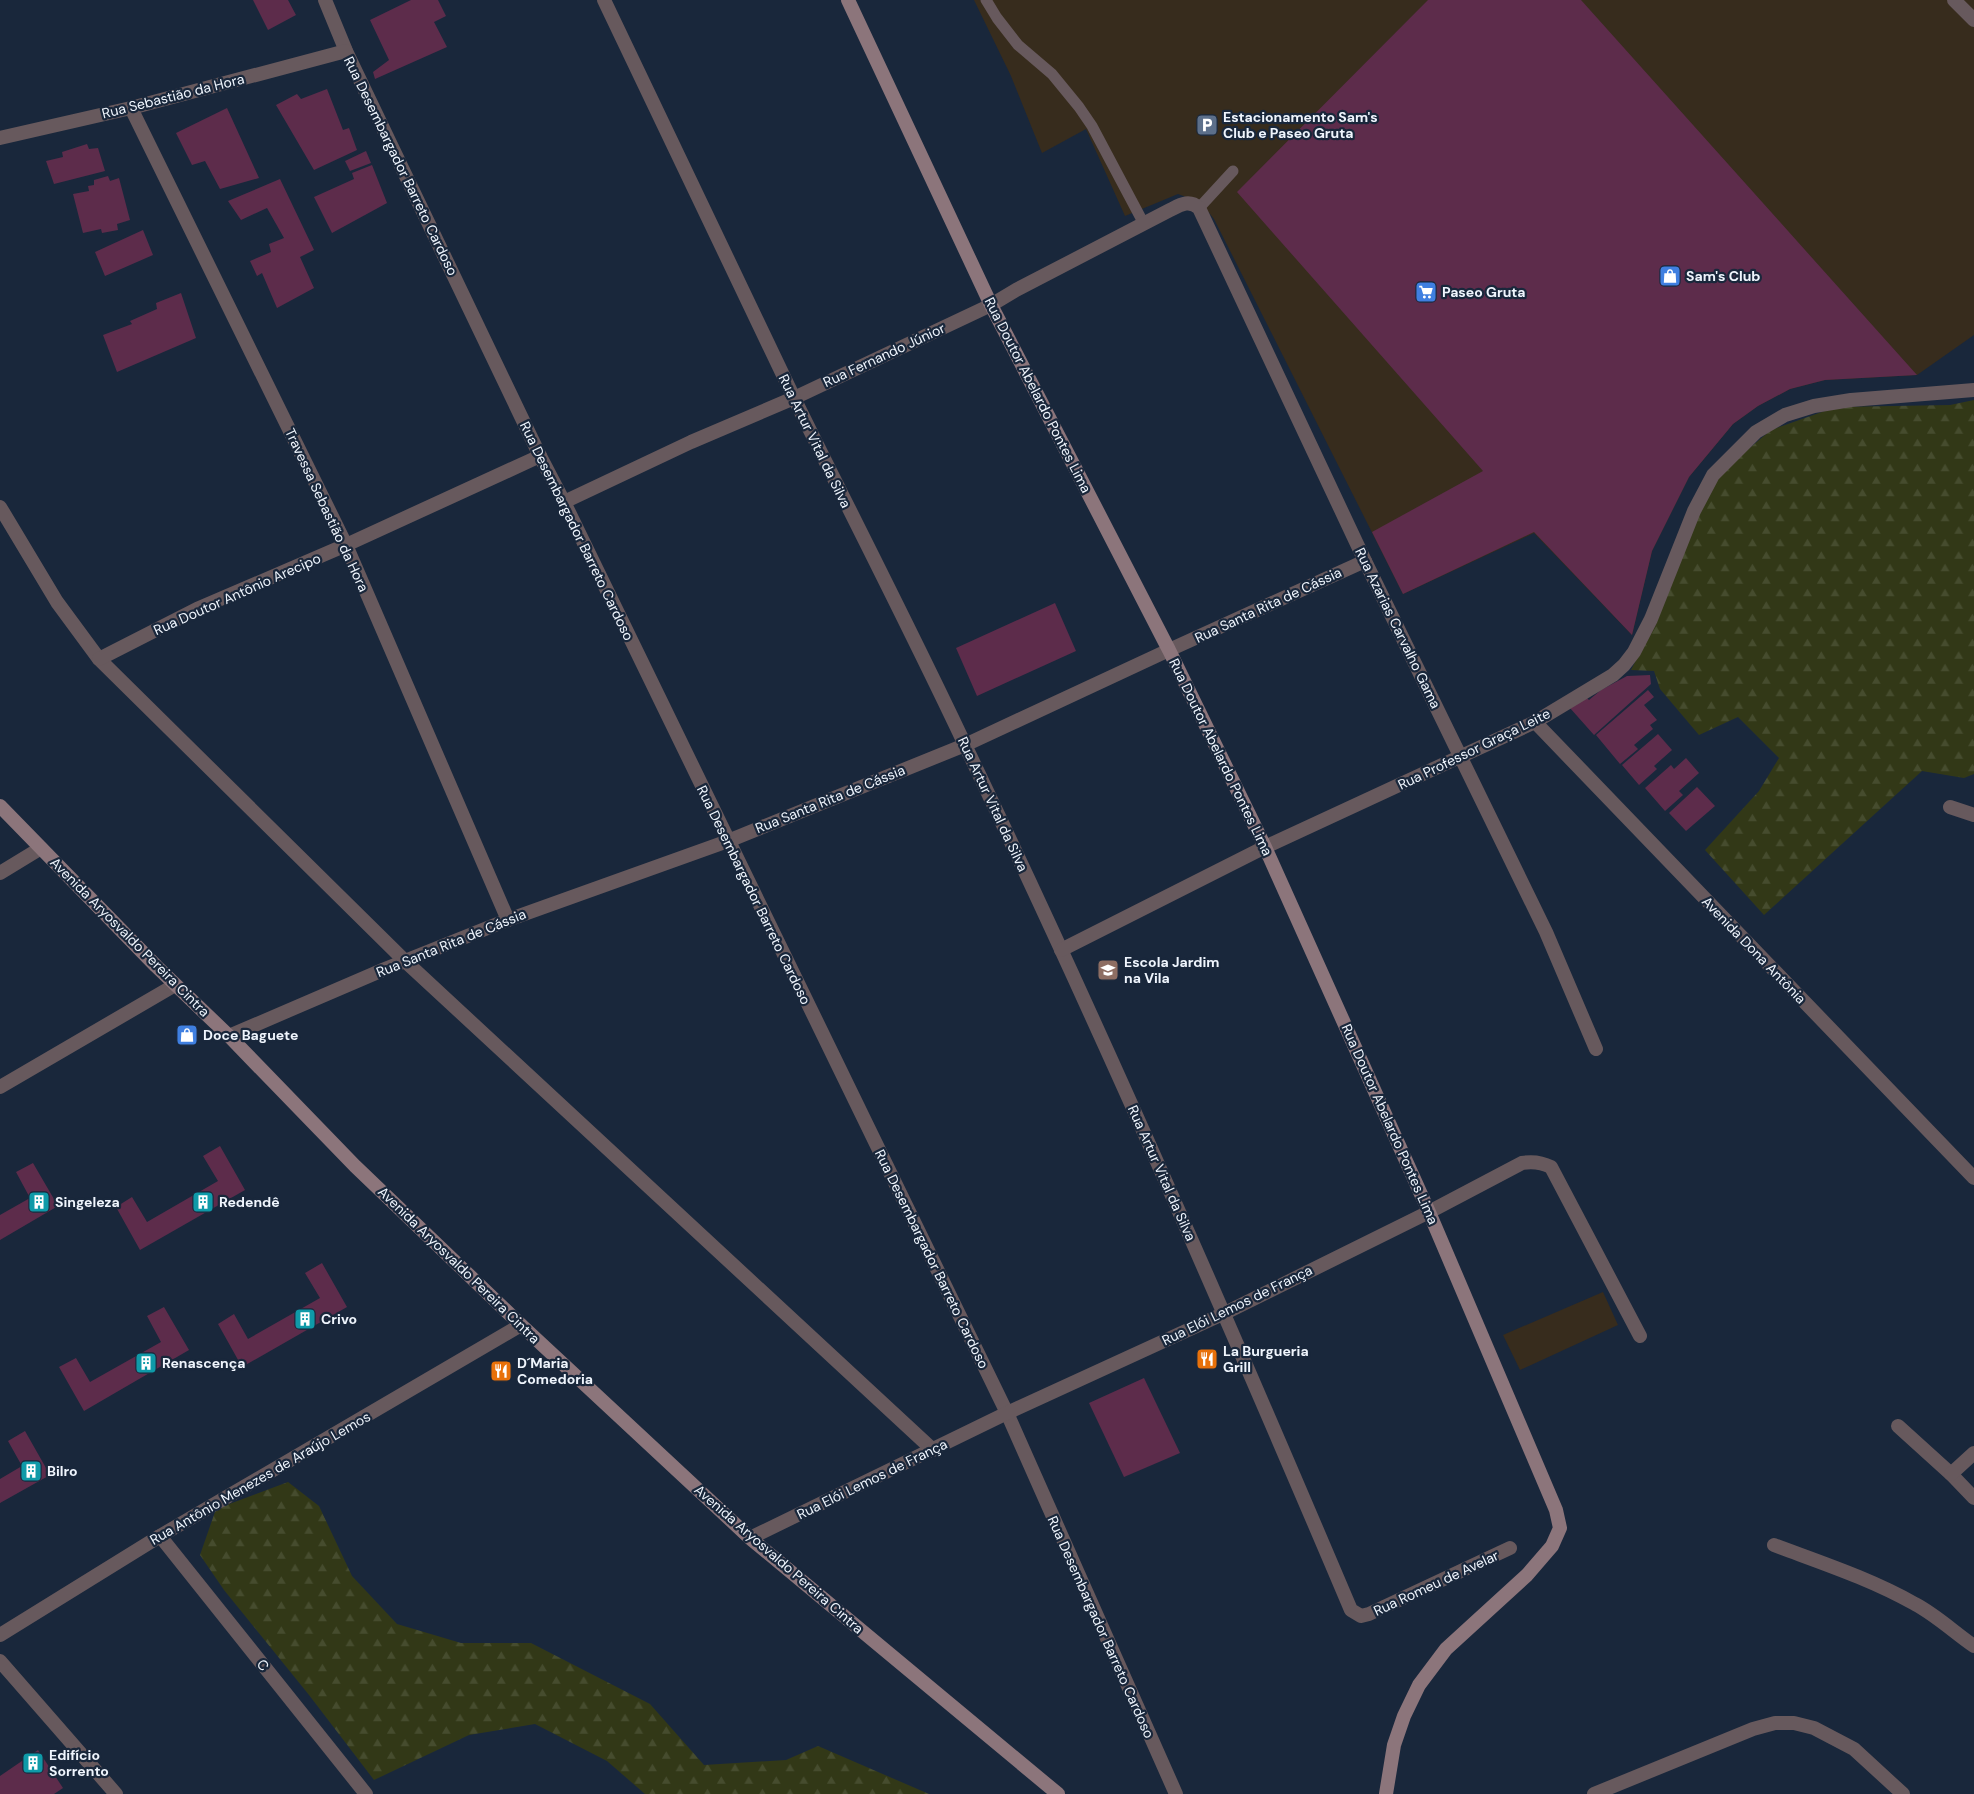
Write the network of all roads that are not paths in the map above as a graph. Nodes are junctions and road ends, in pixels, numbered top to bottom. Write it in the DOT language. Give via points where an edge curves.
graph roads {
  1 [pos="324,0"];
  2 [pos="604,0"];
  3 [pos="848,0"];
  4 [pos="986,0"];
  5 [pos="1954,0"];
  6 [pos="1974,20"];
  7 [pos="346,50"];
  8 [pos="131,108"];
  9 [pos="0,138"];
  10 [pos="1233,171"];
  11 [pos="1199,208"];
  12 [pos="1144,224"];
  13 [pos="991,305"];
  14 [pos="1974,390"];
  15 [pos="794,398"];
  16 [pos="540,456"];
  17 [pos="564,502"];
  18 [pos="0,507"];
  19 [pos="346,545"];
  20 [pos="1365,560"];
  21 [pos="1169,650"];
  22 [pos="100,659"];
  23 [pos="1535,722"];
  24 [pos="965,745"];
  25 [pos="1460,756"];
  26 [pos="0,806"];
  27 [pos="1950,807"];
  28 [pos="1974,815"];
  29 [pos="728,841"];
  30 [pos="1265,847"];
  31 [pos="41,848"];
  32 [pos="0,873"];
  33 [pos="508,920"];
  34 [pos="1062,950"];
  35 [pos="405,961"];
  36 [pos="175,985"];
  37 [pos="229,1036"];
  38 [pos="1596,1049"];
  39 [pos="0,1088"];
  40 [pos="1974,1178"];
  41 [pos="1430,1212"];
  42 [pos="1224,1313"];
  43 [pos="522,1325"];
  44 [pos="1640,1336"];
  45 [pos="1007,1412"];
  46 [pos="1898,1426"];
  47 [pos="933,1450"];
  48 [pos="1974,1453"];
  49 [pos="1952,1474"];
  50 [pos="1974,1498"];
  51 [pos="160,1536"];
  52 [pos="750,1538"];
  53 [pos="1774,1545"];
  54 [pos="1510,1548"];
  55 [pos="1361,1616"];
  56 [pos="0,1635"];
  57 [pos="1974,1646"];
  58 [pos="0,1661"];
  59 [pos="116,1794"];
  60 [pos="366,1794"];
  61 [pos="1058,1794"];
  62 [pos="1176,1794"];
  63 [pos="1386,1794"];
  64 [pos="1594,1794"];
  65 [pos="1903,1794"];
  1 -- 7 [label="street, Rua Desembargador Barreto Cardoso"];
  2 -- 15 [label="street, Rua Artur Vital da Silva"];
  3 -- 13 [label="main road, Rua Doutor Abelardo Pontes Lima"];
  4 -- 12 [label="lane" via="1018,45 1052,74 1079,106"];
  5 -- 6 [label="street"];
  7 -- 8 [label="street, Rua Sebastião da Hora"];
  7 -- 16 [label="street, Rua Desembargador Barreto Cardoso"];
  8 -- 9 [label="street, Rua Sebastião da Hora"];
  8 -- 19 [label="street, Travessa Sebastião da Hora"];
  10 -- 11 [label="lane"];
  11 -- 12 [label="street, Rua Fernando Júnior" via="1185,203"];
  11 -- 20 [label="street, Rua Azarias Carvalho Gama"];
  12 -- 13 [label="street, Rua Fernando Júnior"];
  13 -- 15 [label="street, Rua Fernando Júnior"];
  13 -- 21 [label="main road, Rua Doutor Abelardo Pontes Lima"];
  14 -- 23 [label="street, Rua Professor Graça Leite" via="1814,406 1785,415 1756,432 1714,475 1694,511 1651,619 1634,652 1612,675"];
  15 -- 17 [label="street, Rua Fernando Júnior"];
  15 -- 24 [label="street, Rua Artur Vital da Silva"];
  16 -- 17 [label="street, Rua Desembargador Barreto Cardoso"];
  16 -- 19 [label="street, Rua Doutor Antônio Arecipo"];
  17 -- 29 [label="street, Rua Desembargador Barreto Cardoso"];
  18 -- 22 [label="street" via="57,602"];
  19 -- 22 [label="street, Rua Doutor Antônio Arecipo" via="197,609"];
  19 -- 33 [label="street, Travessa Sebastião da Hora"];
  20 -- 21 [label="street, Rua Santa Rita de Cássia"];
  20 -- 25 [label="street, Rua Azarias Carvalho Gama"];
  21 -- 24 [label="street, Rua Santa Rita de Cássia"];
  21 -- 30 [label="main road, Rua Doutor Abelardo Pontes Lima"];
  22 -- 35 [label="street"];
  23 -- 25 [label="street, Rua Professor Graça Leite"];
  23 -- 40 [label="street, Avenida Dona Antônia"];
  24 -- 29 [label="street, Rua Santa Rita de Cássia"];
  24 -- 34 [label="street, Rua Artur Vital da Silva"];
  25 -- 30 [label="street, Rua Professor Graça Leite"];
  25 -- 38 [label="street, Rua Azarias Carvalho Gama" via="1546,932"];
  26 -- 31 [label="main road, Avenida Aryosvaldo Pereira Cintra"];
  27 -- 28 [label="street"];
  29 -- 33 [label="street, Rua Santa Rita de Cássia"];
  29 -- 45 [label="street, Rua Desembargador Barreto Cardoso"];
  30 -- 34 [label="street, Rua Professor Graça Leite"];
  30 -- 41 [label="main road, Rua Doutor Abelardo Pontes Lima"];
  31 -- 32 [label="street"];
  31 -- 36 [label="main road, Avenida Aryosvaldo Pereira Cintra"];
  33 -- 35 [label="street, Rua Santa Rita de Cássia"];
  34 -- 42 [label="street, Rua Artur Vital da Silva"];
  35 -- 37 [label="street, Rua Santa Rita de Cássia"];
  35 -- 47 [label="street"];
  36 -- 37 [label="main road, Avenida Aryosvaldo Pereira Cintra"];
  36 -- 39 [label="street"];
  37 -- 43 [label="main road, Avenida Aryosvaldo Pereira Cintra" via="355,1166"];
  41 -- 42 [label="street, Rua Elói Lemos de França"];
  41 -- 44 [label="street, Rua Elói Lemos de França" via="1522,1164 1531,1161 1551,1167"];
  41 -- 63 [label="main road, Rua Doutor Abelardo Pontes Lima" via="1556,1510 1560,1528 1552,1546 1527,1576 1446,1650 1419,1685 1394,1745"];
  42 -- 45 [label="street, Rua Elói Lemos de França"];
  42 -- 55 [label="street, Rua Artur Vital da Silva" via="1352,1610"];
  43 -- 51 [label="street, Rua Antônio Menezes de Araújo Lemos"];
  43 -- 52 [label="main road, Avenida Aryosvaldo Pereira Cintra"];
  45 -- 47 [label="street, Rua Elói Lemos de França"];
  45 -- 62 [label="street, Rua Desembargador Barreto Cardoso"];
  46 -- 49 [label="street"];
  47 -- 52 [label="street, Rua Elói Lemos de França"];
  48 -- 49 [label="street"];
  49 -- 50 [label="street"];
  51 -- 56 [label="street, Rua Antônio Menezes de Araújo Lemos"];
  51 -- 60 [label="street, C"];
  52 -- 61 [label="main road, Avenida Aryosvaldo Pereira Cintra"];
  53 -- 57 [label="street" via="1889,1590 1918,1605"];
  54 -- 55 [label="street, Rua Romeu de Avelar"];
  58 -- 59 [label="street"];
  64 -- 65 [label="street" via="1753,1728 1794,1723 1814,1728 1854,1749"];
}
